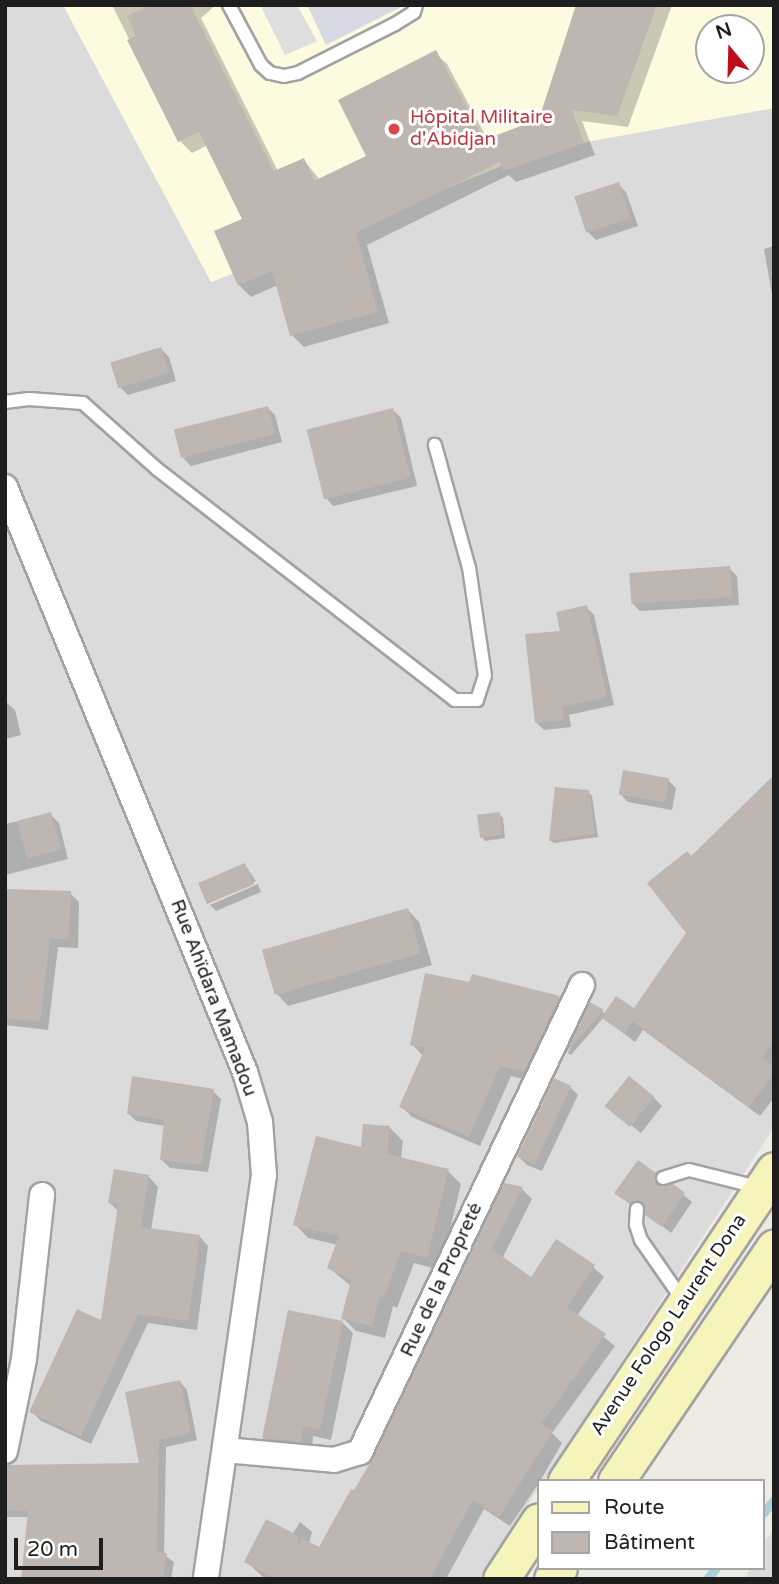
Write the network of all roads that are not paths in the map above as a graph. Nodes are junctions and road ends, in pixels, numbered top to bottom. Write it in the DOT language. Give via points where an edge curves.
graph roads {
  1 [pos="229,5"];
  2 [pos="416,5"];
  3 [pos="5,401"];
  4 [pos="435,445"];
  5 [pos="5,487"];
  6 [pos="582,985"];
  7 [pos="663,1178"];
  8 [pos="768,1179"];
  9 [pos="42,1195"];
  10 [pos="637,1209"];
  11 [pos="774,1248"];
  12 [pos="684,1303"];
  13 [pos="225,1450"];
  14 [pos="5,1451"];
  15 [pos="567,1479"];
  16 [pos="616,1479"];
  17 [pos="538,1523"];
  18 [pos="206,1579"];
  19 [pos="501,1579"];
  1 -- 2 [label="lane" via="261,65 284,76 395,24 414,12"];
  3 -- 4 [label="lane" via="83,403 157,469 455,700 477,699 485,676 469,568"];
  5 -- 13 [label="street, Rue Ahïdara Mamadou" via="245,1072 260,1122 264,1175"];
  6 -- 13 [label="street, Rue de la Propreté" via="360,1452 334,1460"];
  7 -- 8 [label="lane" via="689,1170"];
  8 -- 12 [label="main road, Avenue Fologo Laurent Dona"];
  9 -- 14 [label="street" via="24,1359"];
  10 -- 12 [label="lane" via="641,1240"];
  11 -- 16 [label="main road"];
  12 -- 15 [label="main road, Avenue Fologo Laurent Dona"];
  13 -- 18 [label="street, Rue Ahïdara Mamadou"];
  17 -- 19 [label="main road"];
}
